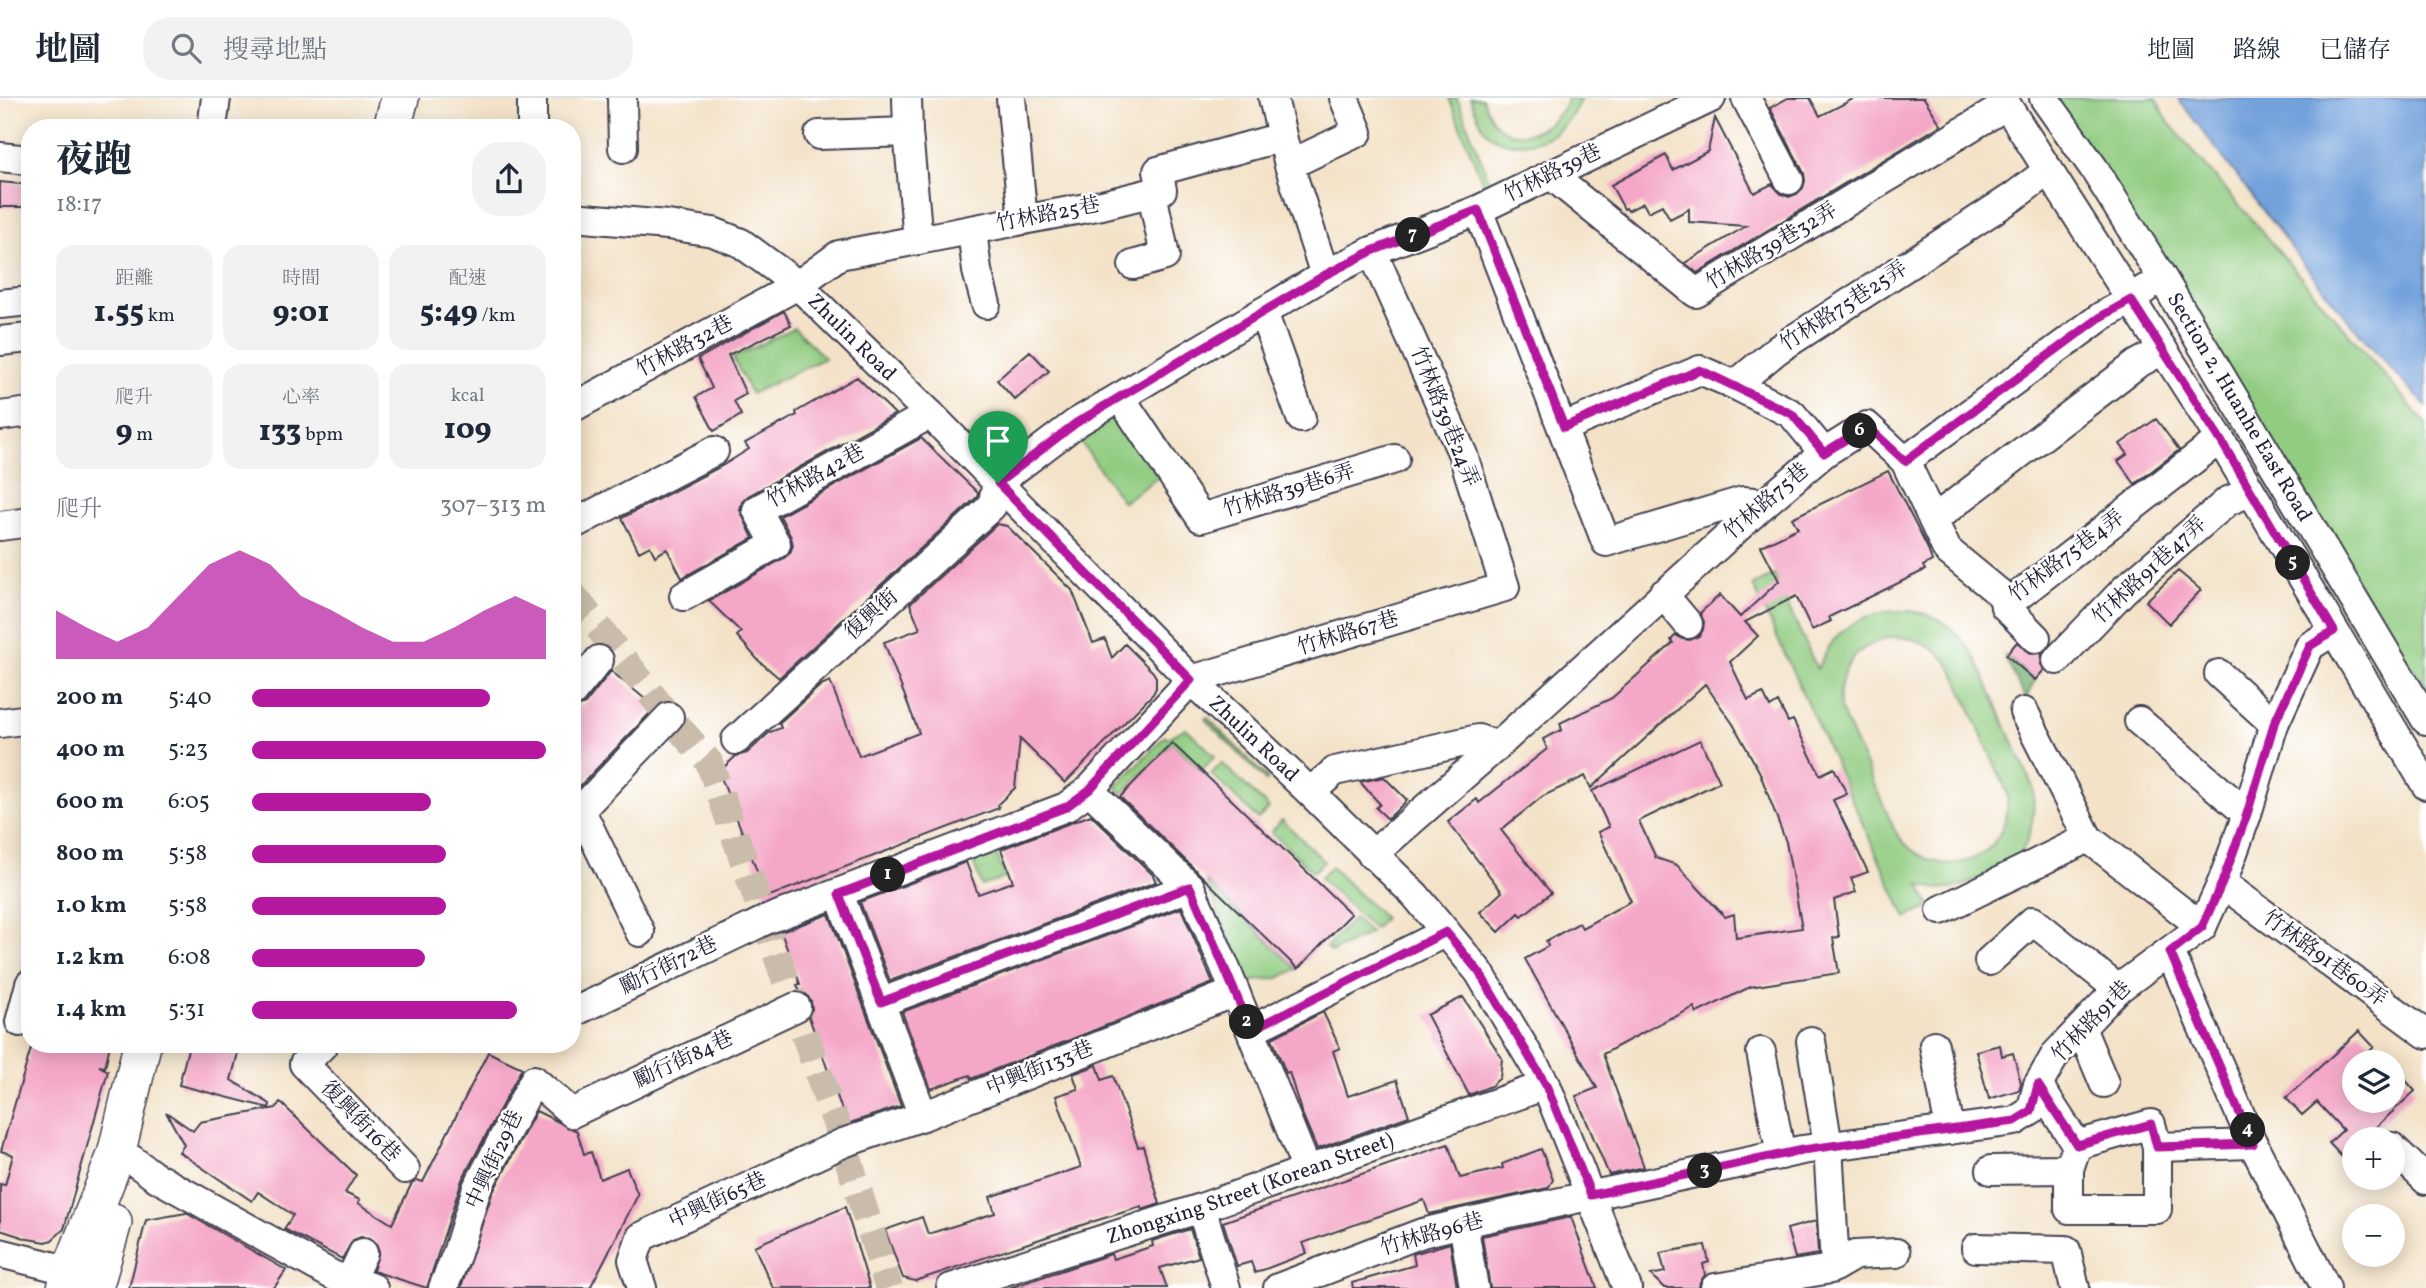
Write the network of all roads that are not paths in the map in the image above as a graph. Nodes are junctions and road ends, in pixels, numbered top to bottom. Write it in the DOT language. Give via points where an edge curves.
graph roads {
  1 [pos="216,98"];
  2 [pos="374,98"];
  3 [pos="400,98"];
  4 [pos="532,98"];
  5 [pos="622,98"];
  6 [pos="907,98"];
  7 [pos="1012,98"];
  8 [pos="1273,98"];
  9 [pos="1344,98"];
  10 [pos="1711,98"];
  11 [pos="1746,98"];
  12 [pos="2044,98"];
  13 [pos="2005,101"];
  14 [pos="213,119"];
  15 [pos="368,119"];
  16 [pos="394,119"];
  17 [pos="532,119"];
  18 [pos="908,132"];
  19 [pos="819,135"];
  20 [pos="1282,137"];
  21 [pos="623,148"];
  22 [pos="0,157"];
  23 [pos="21,159"];
  24 [pos="1289,165"];
  25 [pos="2049,170"];
  26 [pos="1551,175"];
  27 [pos="1790,180"];
  28 [pos="1152,193"];
  29 [pos="1478,210"];
  30 [pos="581,218"];
  31 [pos="1023,220"];
  32 [pos="972,230"];
  33 [pos="918,240"];
  34 [pos="1372,251"];
  35 [pos="1133,265"];
  36 [pos="1325,275"];
  37 [pos="2161,276"];
  38 [pos="798,285"];
  39 [pos="2131,300"];
  40 [pos="21,303"];
  41 [pos="0,304"];
  42 [pos="986,304"];
  43 [pos="1263,312"];
  44 [pos="21,339"];
  45 [pos="0,341"];
  46 [pos="2163,350"];
  47 [pos="1735,385"];
  48 [pos="1120,397"];
  49 [pos="581,403"];
  50 [pos="21,413"];
  51 [pos="930,414"];
  52 [pos="0,415"];
  53 [pos="1301,418"];
  54 [pos="1564,427"];
  55 [pos="2220,439"];
  56 [pos="715,451"];
  57 [pos="1824,453"];
  58 [pos="1395,459"];
  59 [pos="1905,461"];
  60 [pos="998,483"];
  61 [pos="2250,492"];
  62 [pos="1765,503"];
  63 [pos="581,520"];
  64 [pos="1933,520"];
  65 [pos="21,523"];
  66 [pos="0,526"];
  67 [pos="1505,587"];
  68 [pos="1663,594"];
  69 [pos="684,596"];
  70 [pos="2005,606"];
  71 [pos="1688,624"];
  72 [pos="2334,631"];
  73 [pos="2036,638"];
  74 [pos="599,660"];
  75 [pos="2057,660"];
  76 [pos="2219,674"];
  77 [pos="1191,680"];
  78 [pos="581,682"];
  79 [pos="2024,712"];
  80 [pos="669,717"];
  81 [pos="21,720"];
  82 [pos="2426,720"];
  83 [pos="2139,721"];
  84 [pos="0,723"];
  85 [pos="2274,724"];
  86 [pos="736,740"];
  87 [pos="1497,747"];
  88 [pos="2426,785"];
  89 [pos="1089,790"];
  90 [pos="1310,792"];
  91 [pos="581,805"];
  92 [pos="2247,814"];
  93 [pos="581,822"];
  94 [pos="2088,838"];
  95 [pos="1372,855"];
  96 [pos="2222,883"];
  97 [pos="1190,887"];
  98 [pos="839,894"];
  99 [pos="1941,910"];
  100 [pos="2202,927"];
  101 [pos="640,932"];
  102 [pos="1446,932"];
  103 [pos="2170,952"];
  104 [pos="1989,961"];
  105 [pos="2118,989"];
  106 [pos="1235,992"];
  107 [pos="881,1002"];
  108 [pos="796,1007"];
  109 [pos="581,1009"];
  110 [pos="21,1018"];
  111 [pos="20,1022"];
  112 [pos="2081,1028"];
  113 [pos="1251,1030"];
  114 [pos="2426,1034"];
  115 [pos="1811,1041"];
  116 [pos="1934,1045"];
  117 [pos="1761,1052"];
  118 [pos="141,1053"];
  119 [pos="158,1053"];
  120 [pos="315,1053"];
  121 [pos="2104,1083"];
  122 [pos="1546,1085"];
  123 [pos="2038,1085"];
  124 [pos="572,1113"];
  125 [pos="923,1116"];
  126 [pos="1950,1130"];
  127 [pos="843,1143"];
  128 [pos="1828,1146"];
  129 [pos="2157,1147"];
  130 [pos="1781,1155"];
  131 [pos="2259,1156"];
  132 [pos="124,1157"];
  133 [pos="2073,1157"];
  134 [pos="2405,1160"];
  135 [pos="405,1169"];
  136 [pos="1307,1170"];
  137 [pos="1991,1170"];
  138 [pos="2426,1180"];
  139 [pos="1591,1195"];
  140 [pos="1201,1208"];
  141 [pos="2069,1209"];
  142 [pos="1462,1223"];
  143 [pos="1976,1248"];
  144 [pos="0,1253"];
  145 [pos="363,1253"];
  146 [pos="1896,1253"];
  147 [pos="2068,1255"];
  148 [pos="1832,1274"];
  149 [pos="77,1282"];
  150 [pos="346,1283"];
  151 [pos="443,1288"];
  152 [pos="642,1288"];
  153 [pos="951,1288"];
  154 [pos="1226,1288"];
  155 [pos="1278,1288"];
  156 [pos="1474,1288"];
  157 [pos="1627,1288"];
  158 [pos="1715,1288"];
  159 [pos="2076,1288"];
  160 [pos="2326,1288"];
  1 -- 14 [label="street"];
  2 -- 15 [label="main road"];
  3 -- 16 [label="main road"];
  4 -- 17 [label="street"];
  5 -- 21 [label="street"];
  6 -- 18 [label="street"];
  7 -- 31 [label="street"];
  8 -- 20 [label="street"];
  9 -- 24 [label="street" via="1358,132"];
  10 -- 26 [label="street, 竹林路39巷"];
  11 -- 27 [label="street"];
  12 -- 37 [label="street, Section 2, Huanhe East Road"];
  13 -- 25 [label="street, Section 2, Huanhe East Road"];
  13 -- 26 [label="street, 竹林路39巷32弄" via="1696,293"];
  18 -- 19 [label="street"];
  18 -- 33 [label="street"];
  20 -- 24 [label="street"];
  20 -- 28 [label="street" via="1158,171 1162,190"];
  22 -- 23 [label="street"];
  24 -- 36 [label="street"];
  25 -- 39 [label="street, Section 2, Huanhe East Road"];
  25 -- 47 [label="street, 竹林路75巷25弄" via="1777,351"];
  26 -- 29 [label="street, 竹林路39巷"];
  28 -- 31 [label="street, 竹林路25巷"];
  28 -- 35 [label="street" via="1165,256"];
  29 -- 34 [label="street, 竹林路39巷"];
  29 -- 54 [label="street"];
  30 -- 38 [label="street, Zhulin Road" via="713,232 741,243"];
  31 -- 32 [label="street, 竹林路25巷"];
  32 -- 33 [label="street, 竹林路25巷"];
  32 -- 42 [label="street"];
  33 -- 38 [label="street, 竹林路25巷" via="839,256"];
  34 -- 36 [label="street, 竹林路39巷"];
  34 -- 67 [label="street, 竹林路39巷24弄" via="1464,455"];
  36 -- 43 [label="street, 竹林路39巷"];
  37 -- 39 [label="street"];
  37 -- 82 [label="street, Section 2, Huanhe East Road"];
  38 -- 49 [label="street, 竹林路32巷"];
  38 -- 51 [label="street, Zhulin Road"];
  39 -- 46 [label="street, Section 2, Huanhe East Road"];
  39 -- 59 [label="street" via="2102,316"];
  40 -- 41 [label="street"];
  43 -- 48 [label="street, 竹林路39巷"];
  43 -- 53 [label="street"];
  44 -- 45 [label="street"];
  46 -- 55 [label="street, Section 2, Huanhe East Road"];
  46 -- 64 [label="street" via="2137,364"];
  47 -- 54 [label="street" via="1700,370"];
  47 -- 57 [label="street" via="1792,414"];
  48 -- 58 [label="street, 竹林路39巷6弄" via="1201,518"];
  48 -- 60 [label="street, 竹林路39巷" via="1076,423"];
  50 -- 52 [label="street"];
  51 -- 60 [label="street, Zhulin Road"];
  51 -- 69 [label="street, 竹林路42巷" via="757,510 776,544"];
  54 -- 62 [label="street" via="1606,542 1743,501"];
  55 -- 61 [label="street, Section 2, Huanhe East Road"];
  55 -- 70 [label="street, 竹林路75巷4弄"];
  56 -- 63 [label="street"];
  57 -- 59 [label="street, 竹林路75巷" via="1867,426"];
  57 -- 62 [label="street, 竹林路75巷"];
  59 -- 64 [label="street, 竹林路75巷"];
  60 -- 77 [label="street, Zhulin Road"];
  60 -- 86 [label="street, 復興街" via="992,506"];
  61 -- 72 [label="street, Section 2, Huanhe East Road"];
  61 -- 75 [label="street, 竹林路91巷47弄" via="2228,501 2125,589"];
  62 -- 68 [label="street, 竹林路75巷"];
  64 -- 70 [label="street, 竹林路75巷4弄" via="1947,550 2003,596"];
  65 -- 66 [label="street"];
  67 -- 77 [label="street, 竹林路67巷"];
  68 -- 71 [label="street"];
  68 -- 87 [label="street, 竹林路75巷"];
  70 -- 73 [label="street"];
  72 -- 85 [label="street, 竹林路91巷" via="2310,646"];
  72 -- 88 [label="street, Section 2, Huanhe East Road"];
  74 -- 78 [label="street"];
  76 -- 85 [label="street"];
  77 -- 89 [label="street, 勵行街72巷"];
  77 -- 90 [label="street, Zhulin Road"];
  79 -- 94 [label="street"];
  80 -- 91 [label="street"];
  81 -- 84 [label="street"];
  83 -- 92 [label="street"];
  85 -- 92 [label="street, 竹林路91巷"];
  87 -- 90 [label="street" via="1478,739 1335,771"];
  87 -- 95 [label="street, 竹林路75巷"];
  89 -- 97 [label="street"];
  89 -- 98 [label="street, 勵行街72巷" via="1066,807"];
  90 -- 95 [label="street, Zhulin Road"];
  92 -- 96 [label="street, 竹林路91巷"];
  93 -- 101 [label="street"];
  94 -- 99 [label="street"];
  94 -- 100 [label="street"];
  95 -- 102 [label="street, Zhulin Road"];
  96 -- 100 [label="street, 竹林路91巷"];
  96 -- 114 [label="street, 竹林路91巷60弄"];
  97 -- 106 [label="street"];
  97 -- 107 [label="street"];
  98 -- 107 [label="street"];
  98 -- 109 [label="street, 勵行街72巷" via="766,920"];
  100 -- 103 [label="street, 竹林路91巷"];
  102 -- 113 [label="street"];
  102 -- 122 [label="street, Zhulin Road" via="1479,972"];
  103 -- 105 [label="street, 竹林路91巷"];
  103 -- 131 [label="street"];
  104 -- 105 [label="street" via="2033,921"];
  105 -- 112 [label="street, 竹林路91巷"];
  106 -- 113 [label="street"];
  106 -- 125 [label="street, 中興街133巷"];
  107 -- 125 [label="street"];
  108 -- 124 [label="street, 勵行街84巷"];
  110 -- 111 [label="street"];
  112 -- 121 [label="street"];
  112 -- 123 [label="street, 竹林路91巷" via="2056,1054"];
  113 -- 136 [label="street"];
  115 -- 128 [label="street"];
  116 -- 126 [label="street"];
  117 -- 130 [label="street"];
  118 -- 132 [label="main road"];
  119 -- 132 [label="main road"];
  120 -- 135 [label="street, 復興街16巷" via="304,1064"];
  122 -- 136 [label="street, Zhongxing Street (Korean Street)"];
  122 -- 139 [label="street, Zhulin Road"];
  123 -- 126 [label="street, 竹林路91巷" via="2031,1111 2015,1121"];
  123 -- 133 [label="street"];
  124 -- 151 [label="street, 中興街29巷" via="534,1080 477,1188"];
  125 -- 127 [label="street, 中興街133巷"];
  126 -- 128 [label="street, 竹林路91巷"];
  127 -- 152 [label="street, 中興街65巷" via="640,1237 633,1260"];
  128 -- 130 [label="street, 竹林路91巷"];
  128 -- 148 [label="street"];
  129 -- 131 [label="street"];
  129 -- 133 [label="street" via="2151,1124"];
  129 -- 141 [label="street" via="2158,1209"];
  130 -- 139 [label="street, 竹林路91巷"];
  131 -- 160 [label="street"];
  132 -- 149 [label="main road"];
  132 -- 150 [label="street"];
  133 -- 137 [label="street"];
  133 -- 141 [label="street"];
  134 -- 138 [label="street"];
  136 -- 140 [label="street, Zhongxing Street (Korean Street)"];
  139 -- 142 [label="street, 竹林路96巷"];
  139 -- 157 [label="street, Zhulin Road"];
  140 -- 153 [label="street, Zhongxing Street (Korean Street)"];
  140 -- 154 [label="street"];
  141 -- 147 [label="street"];
  142 -- 155 [label="street, 竹林路96巷" via="1422,1233"];
  142 -- 156 [label="street"];
  143 -- 147 [label="street" via="2066,1250"];
  144 -- 149 [label="street"];
  145 -- 150 [label="street"];
  146 -- 148 [label="street" via="1855,1255"];
  147 -- 159 [label="street"];
  148 -- 158 [label="street"];
}
